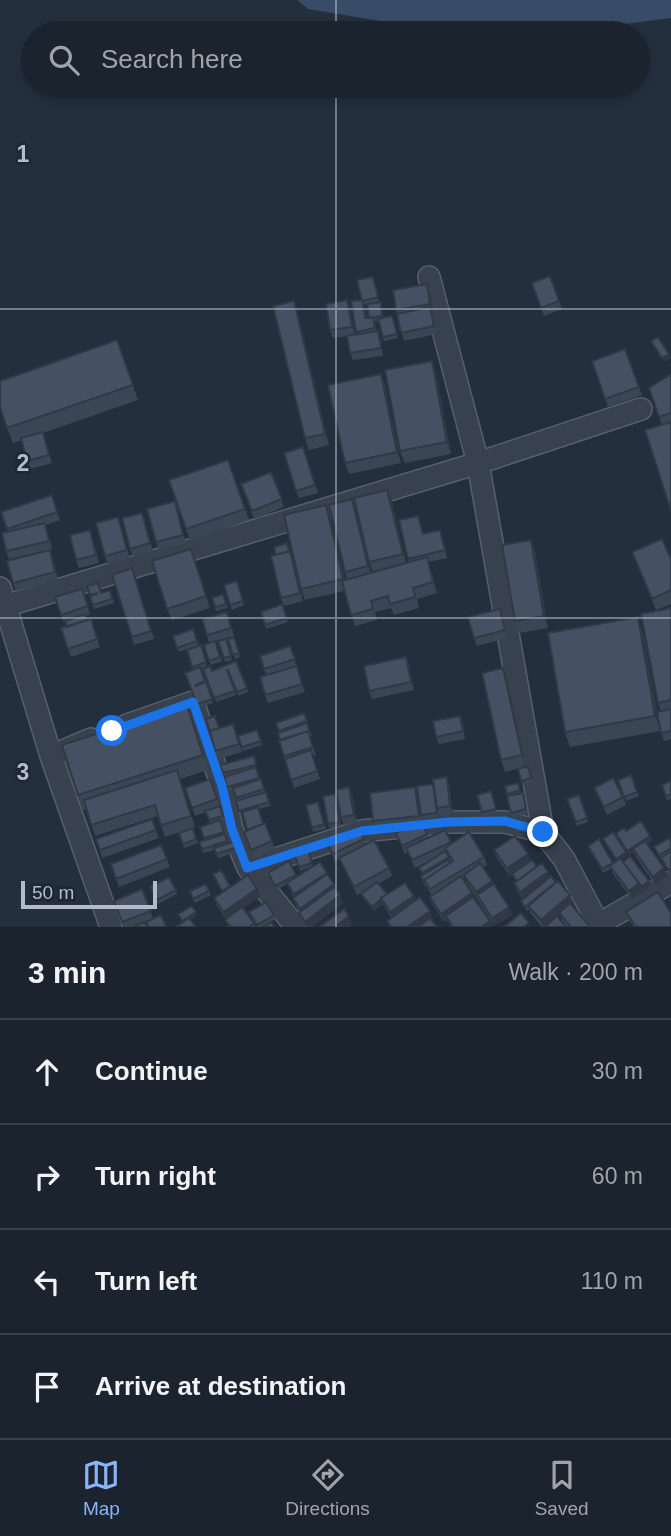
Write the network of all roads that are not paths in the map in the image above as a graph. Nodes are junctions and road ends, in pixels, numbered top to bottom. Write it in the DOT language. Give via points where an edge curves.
graph roads {
  1 [pos="429,278"];
  2 [pos="641,409"];
  3 [pos="478,463"];
  4 [pos="3,597"];
  5 [pos="51,756"];
  6 [pos="543,832"];
  7 [pos="247,868"];
  8 [pos="671,881"];
  9 [pos="599,926"];
  10 [pos="111,927"];
  11 [pos="296,927"];
  1 -- 3 [label="street"];
  2 -- 3 [label="street"];
  3 -- 4 [label="street"];
  3 -- 6 [label="street"];
  4 -- 5 [label="street"];
  5 -- 7 [label="street" via="193,702"];
  5 -- 10 [label="street"];
  6 -- 7 [label="street" via="505,821 362,831"];
  6 -- 9 [label="street" via="565,859"];
  7 -- 11 [label="street"];
  8 -- 9 [label="street"];
}
